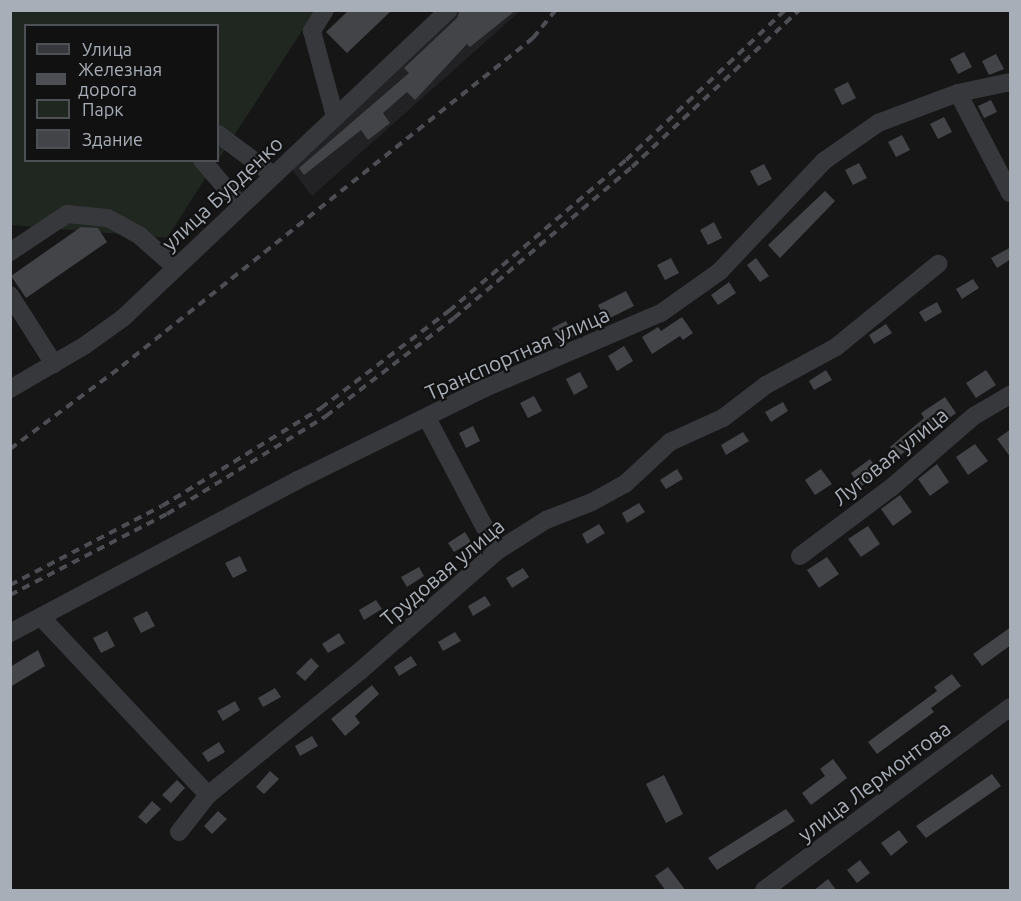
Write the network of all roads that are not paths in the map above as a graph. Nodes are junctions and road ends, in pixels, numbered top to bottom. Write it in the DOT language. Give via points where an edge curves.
graph roads {
  1 [pos="325,10"];
  2 [pos="450,10"];
  3 [pos="1011,82"];
  4 [pos="958,93"];
  5 [pos="334,117"];
  6 [pos="219,135"];
  7 [pos="204,162"];
  8 [pos="273,175"];
  9 [pos="1011,193"];
  10 [pos="241,206"];
  11 [pos="10,252"];
  12 [pos="939,264"];
  13 [pos="176,268"];
  14 [pos="10,295"];
  15 [pos="54,364"];
  16 [pos="10,389"];
  17 [pos="1011,395"];
  18 [pos="427,418"];
  19 [pos="497,551"];
  20 [pos="800,556"];
  21 [pos="41,617"];
  22 [pos="10,633"];
  23 [pos="1011,707"];
  24 [pos="208,795"];
  25 [pos="179,832"];
  26 [pos="764,891"];
  1 -- 5 [label="street" via="312,31"];
  2 -- 5 [label="street, улица Бурденко"];
  3 -- 4 [label="street, Транспортная улица"];
  4 -- 9 [label="street"];
  4 -- 18 [label="street, Транспортная улица" via="878,123 824,161 720,272 662,313 536,365"];
  5 -- 8 [label="street, улица Бурденко"];
  6 -- 8 [label="street"];
  7 -- 10 [label="street"];
  8 -- 10 [label="street, улица Бурденко"];
  10 -- 13 [label="street, улица Бурденко"];
  11 -- 13 [label="street" via="67,214 108,218 140,236"];
  12 -- 19 [label="street, Трудовая улица" via="836,347 766,385 723,418 670,442 625,484 546,520"];
  13 -- 15 [label="street, улица Бурденко" via="123,318"];
  14 -- 15 [label="street"];
  15 -- 16 [label="street, улица Бурденко"];
  17 -- 20 [label="street, Луговая улица" via="974,416 892,487"];
  18 -- 19 [label="street"];
  18 -- 21 [label="street, Транспортная улица" via="298,480"];
  19 -- 24 [label="street, Трудовая улица" via="359,672"];
  21 -- 22 [label="street, Транспортная улица"];
  21 -- 24 [label="street"];
  23 -- 26 [label="street, улица Лермонтова"];
  24 -- 25 [label="street, Трудовая улица"];
}
